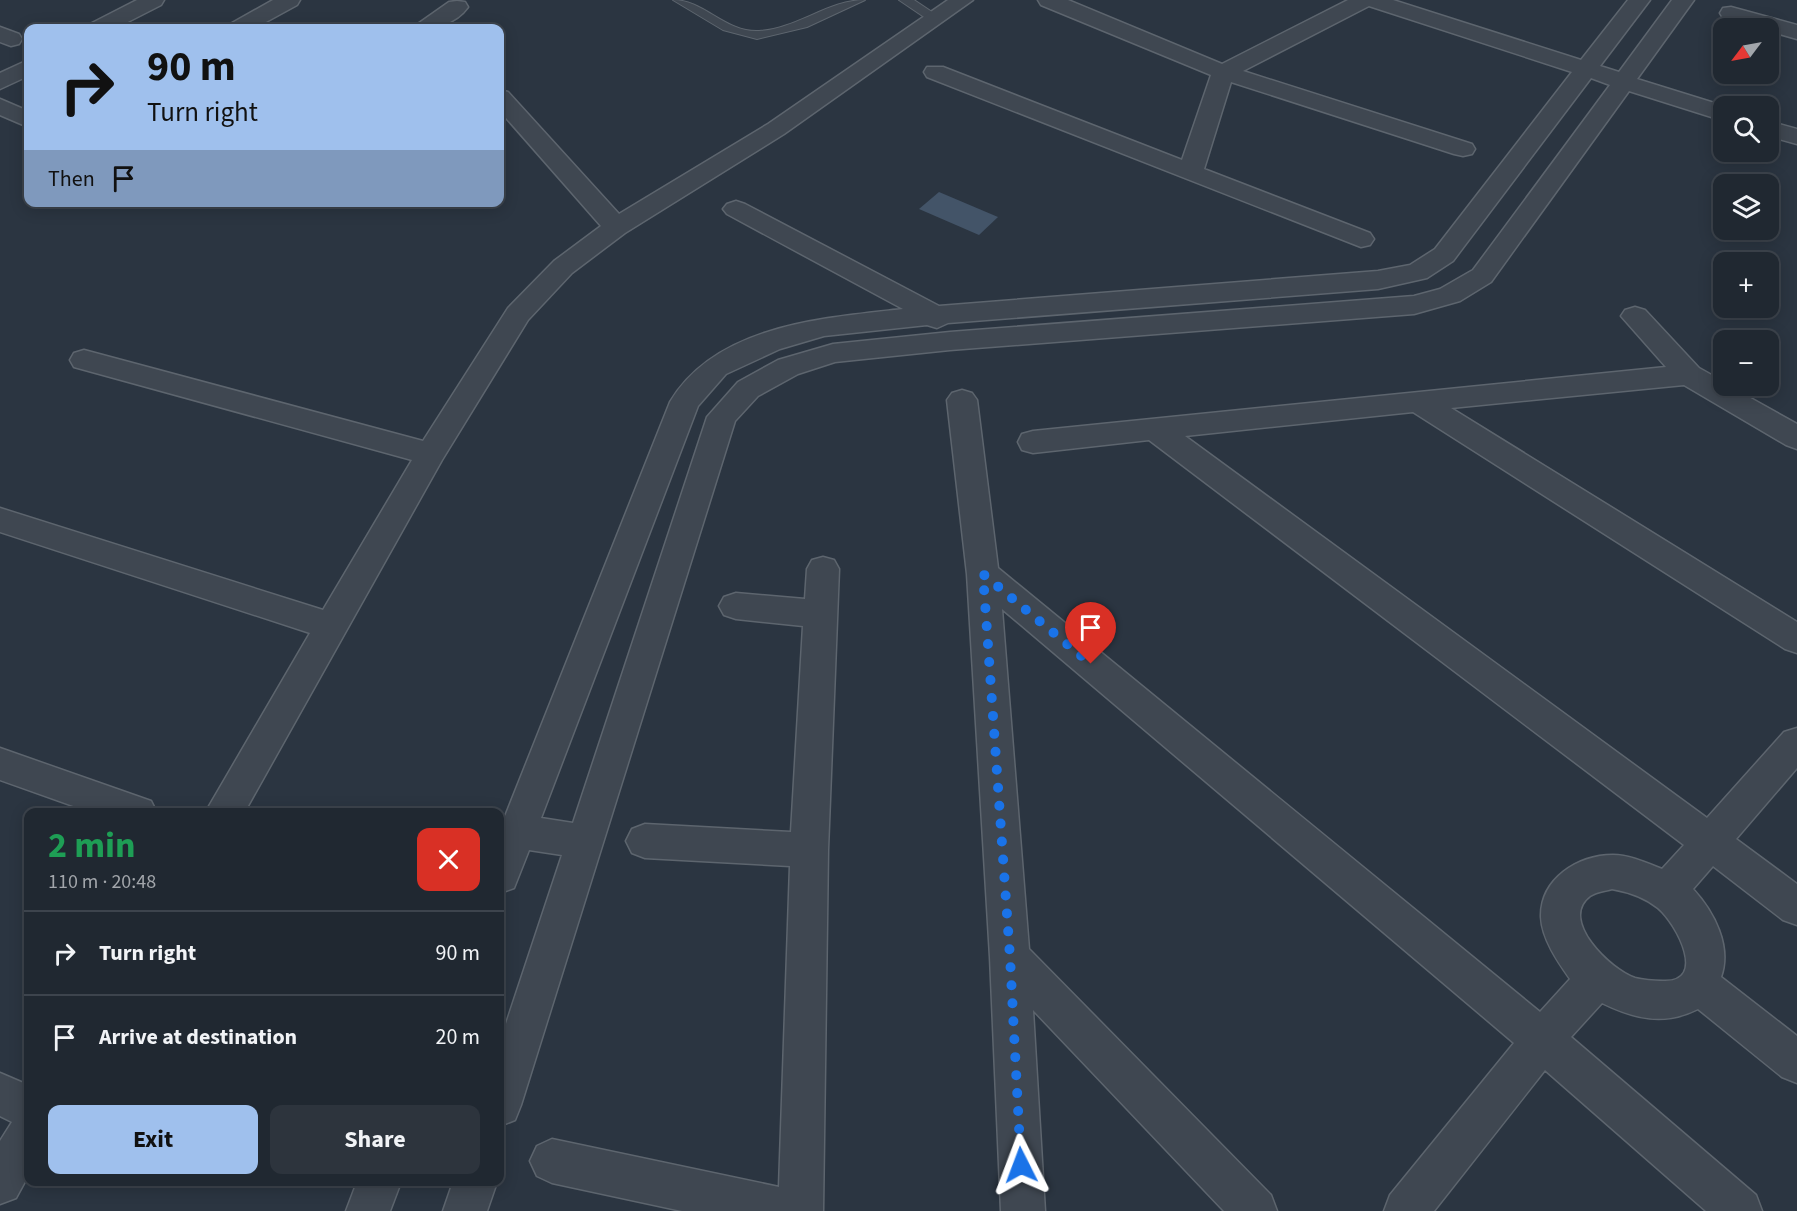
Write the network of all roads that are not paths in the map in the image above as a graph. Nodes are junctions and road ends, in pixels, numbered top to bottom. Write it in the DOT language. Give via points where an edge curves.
graph roads {
  1 [pos="153,0"];
  2 [pos="289,0"];
  3 [pos="679,0"];
  4 [pos="860,0"];
  5 [pos="905,0"];
  6 [pos="962,0"];
  7 [pos="1049,0"];
  8 [pos="1365,0"];
  9 [pos="1371,0"];
  10 [pos="1639,0"];
  11 [pos="1683,0"];
  12 [pos="457,7"];
  13 [pos="1731,13"];
  14 [pos="935,18"];
  15 [pos="108,24"];
  16 [pos="247,24"];
  17 [pos="429,24"];
  18 [pos="1797,32"];
  19 [pos="24,69"];
  20 [pos="1587,70"];
  21 [pos="935,72"];
  22 [pos="1223,72"];
  23 [pos="0,82"];
  24 [pos="1624,82"];
  25 [pos="504,101"];
  26 [pos="0,106"];
  27 [pos="1713,110"];
  28 [pos="24,118"];
  29 [pos="1779,131"];
  30 [pos="1797,137"];
  31 [pos="1463,149"];
  32 [pos="1514,164"];
  33 [pos="1190,173"];
  34 [pos="1554,178"];
  35 [pos="736,209"];
  36 [pos="616,227"];
  37 [pos="1361,239"];
  38 [pos="934,315"];
  39 [pos="1635,316"];
  40 [pos="950,341"];
  41 [pos="84,360"];
  42 [pos="1689,375"];
  43 [pos="962,400"];
  44 [pos="1418,401"];
  45 [pos="685,402"];
  46 [pos="722,417"];
  47 [pos="1154,429"];
  48 [pos="1797,438"];
  49 [pos="1034,442"];
  50 [pos="430,454"];
  51 [pos="0,520"];
  52 [pos="823,569"];
  53 [pos="983,574"];
  54 [pos="736,606"];
  55 [pos="820,614"];
  56 [pos="330,626"];
  57 [pos="1797,639"];
  58 [pos="1797,743"];
  59 [pos="0,764"];
  60 [pos="124,808"];
  61 [pos="227,808"];
  62 [pos="517,832"];
  63 [pos="585,841"];
  64 [pos="645,841"];
  65 [pos="1710,843"];
  66 [pos="809,850"];
  67 [pos="504,866"];
  68 [pos="1666,892"];
  69 [pos="1797,907"];
  70 [pos="1010,957"];
  71 [pos="1598,980"];
  72 [pos="1698,984"];
  73 [pos="1542,1040"];
  74 [pos="1797,1062"];
  75 [pos="504,1093"];
  76 [pos="0,1094"];
  77 [pos="24,1105"];
  78 [pos="24,1143"];
  79 [pos="552,1161"];
  80 [pos="0,1182"];
  81 [pos="377,1186"];
  82 [pos="473,1186"];
  83 [pos="368,1211"];
  84 [pos="465,1211"];
  85 [pos="786,1211"];
  86 [pos="801,1211"];
  87 [pos="1023,1211"];
  88 [pos="1255,1211"];
  89 [pos="1406,1211"];
  90 [pos="1740,1211"];
  1 -- 15 [label="street"];
  2 -- 16 [label="street"];
  3 -- 4 [label="lane" via="729,28 764,36"];
  5 -- 14 [label="lane"];
  6 -- 14 [label="street"];
  7 -- 22 [label="street"];
  8 -- 22 [label="street"];
  9 -- 20 [label="street"];
  10 -- 20 [label="street"];
  11 -- 24 [label="street"];
  12 -- 17 [label="street"];
  13 -- 18 [label="street"];
  14 -- 36 [label="street" via="776,129"];
  19 -- 23 [label="street"];
  20 -- 24 [label="street"];
  20 -- 32 [label="street"];
  21 -- 33 [label="street"];
  22 -- 31 [label="street"];
  22 -- 33 [label="street"];
  24 -- 27 [label="street"];
  24 -- 34 [label="street"];
  25 -- 36 [label="street"];
  26 -- 28 [label="street"];
  29 -- 30 [label="street"];
  32 -- 34 [label="street"];
  32 -- 38 [label="street" via="1444,255 1418,272 1378,280"];
  33 -- 37 [label="street"];
  34 -- 40 [label="street" via="1482,276 1450,295 1414,305"];
  35 -- 38 [label="street"];
  36 -- 50 [label="street" via="562,267 518,314"];
  38 -- 40 [label="street"];
  38 -- 45 [label="street" via="824,327 770,342 716,368"];
  39 -- 42 [label="street"];
  40 -- 46 [label="street" via="833,353 788,366 748,389"];
  41 -- 50 [label="street"];
  42 -- 44 [label="street"];
  42 -- 48 [label="street"];
  43 -- 53 [label="street"];
  44 -- 47 [label="street"];
  44 -- 57 [label="street"];
  45 -- 46 [label="street"];
  45 -- 62 [label="street"];
  46 -- 63 [label="street"];
  47 -- 49 [label="street"];
  47 -- 65 [label="street"];
  50 -- 56 [label="street"];
  51 -- 56 [label="street"];
  52 -- 55 [label="street"];
  53 -- 70 [label="street"];
  53 -- 73 [label="street"];
  54 -- 55 [label="street"];
  55 -- 66 [label="street"];
  56 -- 61 [label="street"];
  58 -- 65 [label="street"];
  59 -- 60 [label="street"];
  62 -- 63 [label="street"];
  62 -- 67 [label="street"];
  63 -- 75 [label="street"];
  64 -- 66 [label="street"];
  65 -- 68 [label="street"];
  65 -- 69 [label="street"];
  66 -- 86 [label="street"];
  68 -- 71 [label="street" via="1630,874 1612,872 1595,873 1570,889 1562,901 1563,933 1576,958"];
  68 -- 72 [label="street" via="1698,927 1706,947 1706,967"];
  70 -- 87 [label="street"];
  70 -- 88 [label="street"];
  71 -- 72 [label="street" via="1636,1000 1655,1002 1673,1001"];
  71 -- 73 [label="street"];
  72 -- 74 [label="street"];
  73 -- 89 [label="street"];
  73 -- 90 [label="street"];
  76 -- 77 [label="street"];
  78 -- 80 [label="street"];
  79 -- 85 [label="street"];
  81 -- 83 [label="street"];
  82 -- 84 [label="street"];
}
